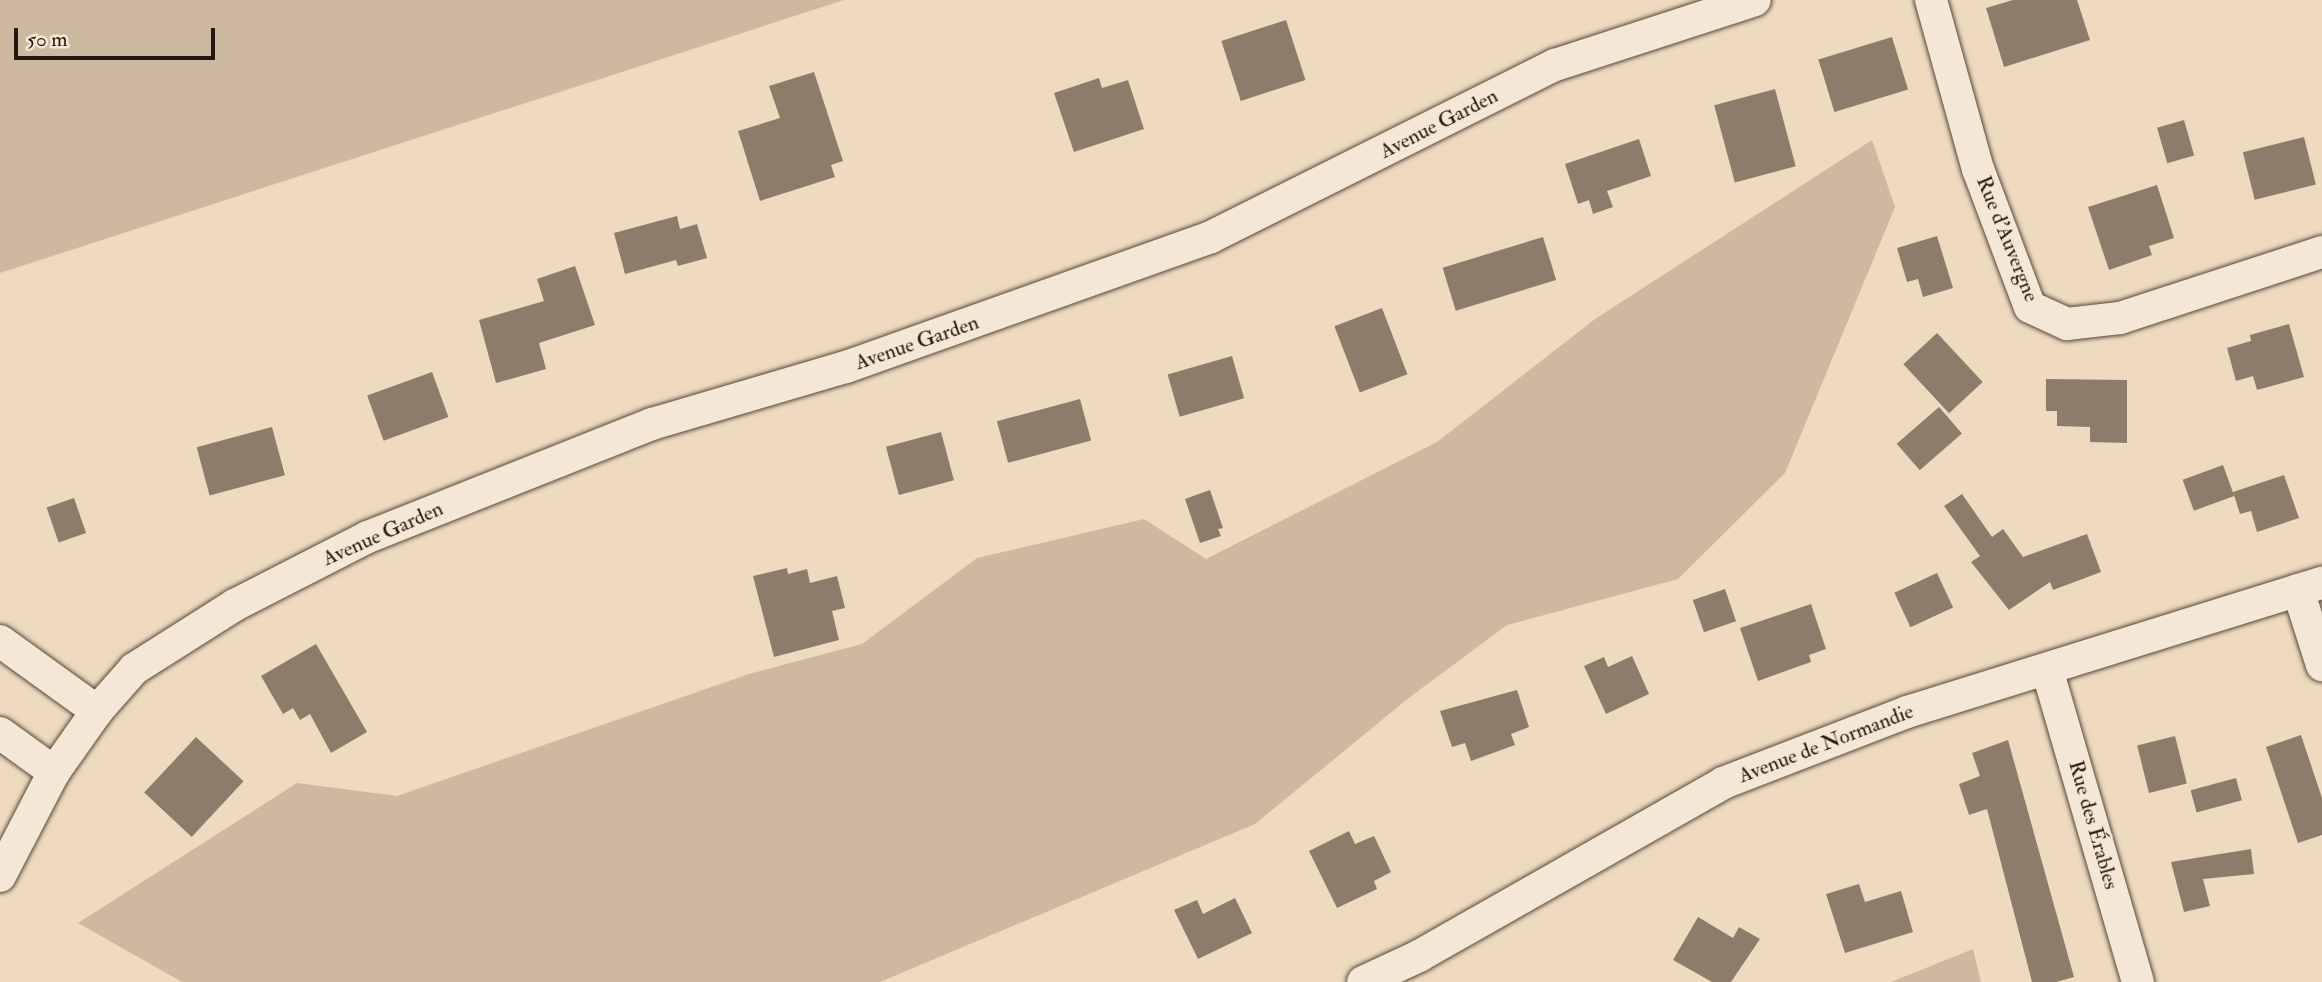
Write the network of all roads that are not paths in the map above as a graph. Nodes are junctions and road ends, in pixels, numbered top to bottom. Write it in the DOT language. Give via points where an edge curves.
graph roads {
  1 [pos="1755,0"];
  2 [pos="1931,0"];
  3 [pos="2322,252"];
  4 [pos="2310,586"];
  5 [pos="0,641"];
  6 [pos="2322,665"];
  7 [pos="2047,669"];
  8 [pos="97,711"];
  9 [pos="0,733"];
  10 [pos="54,772"];
  11 [pos="0,876"];
  12 [pos="1363,982"];
  13 [pos="2138,982"];
  1 -- 8 [label="street, Avenue Garden" via="1555,65 1211,237 846,367 652,424 368,537 212,619 134,669"];
  2 -- 3 [label="street, Rue d'Auvergne" via="1978,169 2030,307 2067,324 2120,318"];
  4 -- 6 [label="street"];
  4 -- 7 [label="street, Avenue de Normandie"];
  5 -- 8 [label="street"];
  7 -- 12 [label="street, Avenue de Normandie" via="1907,712 1723,783 1419,956"];
  7 -- 13 [label="street, Rue des Érables"];
  8 -- 10 [label="street, Avenue Garden"];
  9 -- 10 [label="street"];
  10 -- 11 [label="street, Avenue Garden"];
}
